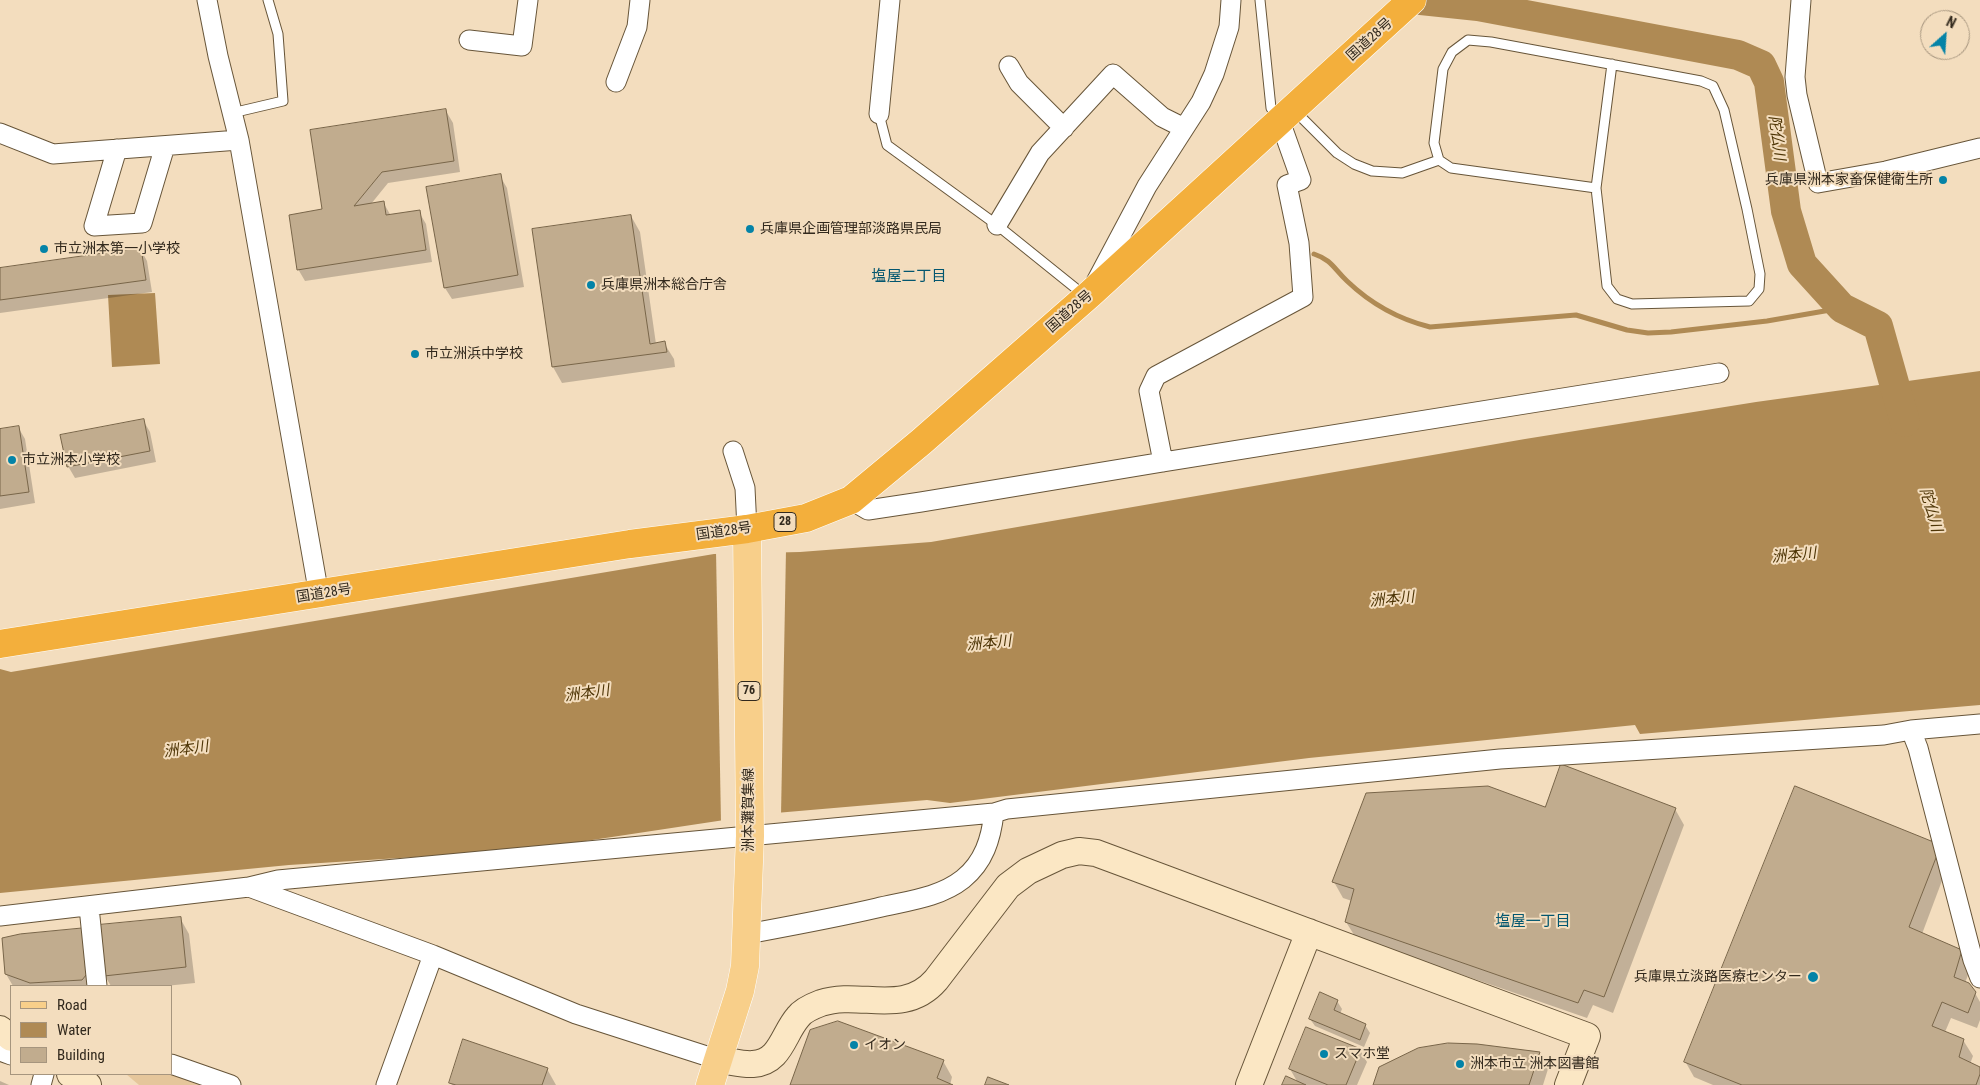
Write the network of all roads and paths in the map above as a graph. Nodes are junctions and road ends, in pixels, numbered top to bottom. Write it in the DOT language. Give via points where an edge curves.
graph roads {
  1 [pos="207,0"];
  2 [pos="268,0"];
  3 [pos="528,0"];
  4 [pos="640,0"];
  5 [pos="890,0"];
  6 [pos="1231,0"];
  7 [pos="1260,0"];
  8 [pos="1412,0"];
  9 [pos="1801,0"];
  10 [pos="469,40"];
  11 [pos="1612,64"];
  12 [pos="1009,66"];
  13 [pos="616,82"];
  14 [pos="232,113"];
  15 [pos="879,114"];
  16 [pos="1287,115"];
  17 [pos="1064,128"];
  18 [pos="1184,128"];
  19 [pos="0,133"];
  20 [pos="239,140"];
  21 [pos="165,146"];
  22 [pos="1980,148"];
  23 [pos="117,150"];
  24 [pos="1439,160"];
  25 [pos="1596,188"];
  26 [pos="997,225"];
  27 [pos="1088,296"];
  28 [pos="1719,373"];
  29 [pos="733,451"];
  30 [pos="1163,462"];
  31 [pos="851,500"];
  32 [pos="747,538"];
  33 [pos="319,594"];
  34 [pos="0,644"];
  35 [pos="1980,724"];
  36 [pos="1911,730"];
  37 [pos="994,813"];
  38 [pos="750,836"];
  39 [pos="249,887"];
  40 [pos="89,907"];
  41 [pos="0,916"];
  42 [pos="1309,932"];
  43 [pos="747,934"];
  44 [pos="433,955"];
  45 [pos="1980,978"];
  46 [pos="97,985"];
  47 [pos="0,1029"];
  48 [pos="10,1037"];
  49 [pos="719,1060"];
  50 [pos="172,1064"];
  51 [pos="72,1075"];
  52 [pos="88,1085"];
  53 [pos="231,1085"];
  54 [pos="386,1085"];
  55 [pos="710,1085"];
  56 [pos="1249,1085"];
  57 [pos="1568,1085"];
  1 -- 14 [label="street"];
  2 -- 14 [label="lane" via="278,34 283,102"];
  3 -- 10 [label="street" via="522,46"];
  4 -- 13 [label="street" via="637,27"];
  5 -- 15 [label="street"];
  6 -- 18 [label="street" via="1229,27 1214,74"];
  7 -- 16 [label="lane" via="1271,108"];
  8 -- 16 [label="highway, 国道28号 / 28"];
  9 -- 22 [label="street" via="1795,77 1818,184"];
  11 -- 24 [label="lane" via="1468,40 1452,52 1443,69 1434,143"];
  11 -- 25 [label="lane"];
  11 -- 25 [label="lane" via="1713,86 1724,110 1747,209 1760,274 1759,289 1749,301 1632,304 1617,299 1607,286"];
  12 -- 17 [label="street" via="1019,83"];
  14 -- 20 [label="street"];
  15 -- 26 [label="lane" via="887,145"];
  16 -- 24 [label="lane" via="1354,164 1372,171 1402,173"];
  16 -- 27 [label="highway, 国道28号 / 28"];
  16 -- 30 [label="street" via="1301,180 1287,185 1299,243 1303,297 1156,376 1149,391"];
  17 -- 18 [label="street" via="1113,74 1162,117"];
  17 -- 26 [label="street" via="1040,153"];
  18 -- 27 [label="street" via="1147,186"];
  19 -- 23 [label="street" via="52,154"];
  20 -- 21 [label="street"];
  20 -- 33 [label="street"];
  21 -- 23 [label="street"];
  21 -- 23 [label="street" via="142,223 94,226"];
  24 -- 25 [label="lane" via="1451,168"];
  26 -- 27 [label="lane"];
  27 -- 31 [label="highway, 国道28号 / 28"];
  28 -- 30 [label="street"];
  29 -- 32 [label="street" via="745,488"];
  30 -- 31 [label="street" via="868,510"];
  31 -- 32 [label="highway, 国道28号 / 28"];
  32 -- 33 [label="highway, 国道28号 / 28" via="630,544"];
  32 -- 38 [label="main road, 洲本灘賀集線 / 76"];
  33 -- 34 [label="highway, 国道28号 / 28"];
  35 -- 36 [label="street"];
  36 -- 37 [label="street" via="1884,735 1500,759 1007,809"];
  36 -- 45 [label="street"];
  37 -- 38 [label="street"];
  37 -- 43 [label="street" via="985,853 965,878 948,890"];
  38 -- 39 [label="street" via="278,880"];
  38 -- 43 [label="main road, 洲本灘賀集線 / 76"];
  39 -- 40 [label="street"];
  39 -- 44 [label="street"];
  40 -- 41 [label="street"];
  40 -- 46 [label="street"];
  42 -- 49 [label="street" via="1096,853 1078,851 1028,871 1008,886 936,980 918,996 907,1000 834,1000 821,1003 797,1017 779,1050 764,1062 752,1064"];
  42 -- 56 [label="street"];
  42 -- 57 [label="street" via="1586,1036"];
  43 -- 49 [label="main road, 洲本灘賀集線 / 76" via="740,991"];
  44 -- 49 [label="street" via="576,1014"];
  44 -- 54 [label="street"];
  47 -- 48 [label="street"];
  49 -- 55 [label="main road, 洲本灘賀集線 / 76"];
  50 -- 53 [label="street"];
  51 -- 52 [label="street"];
}
